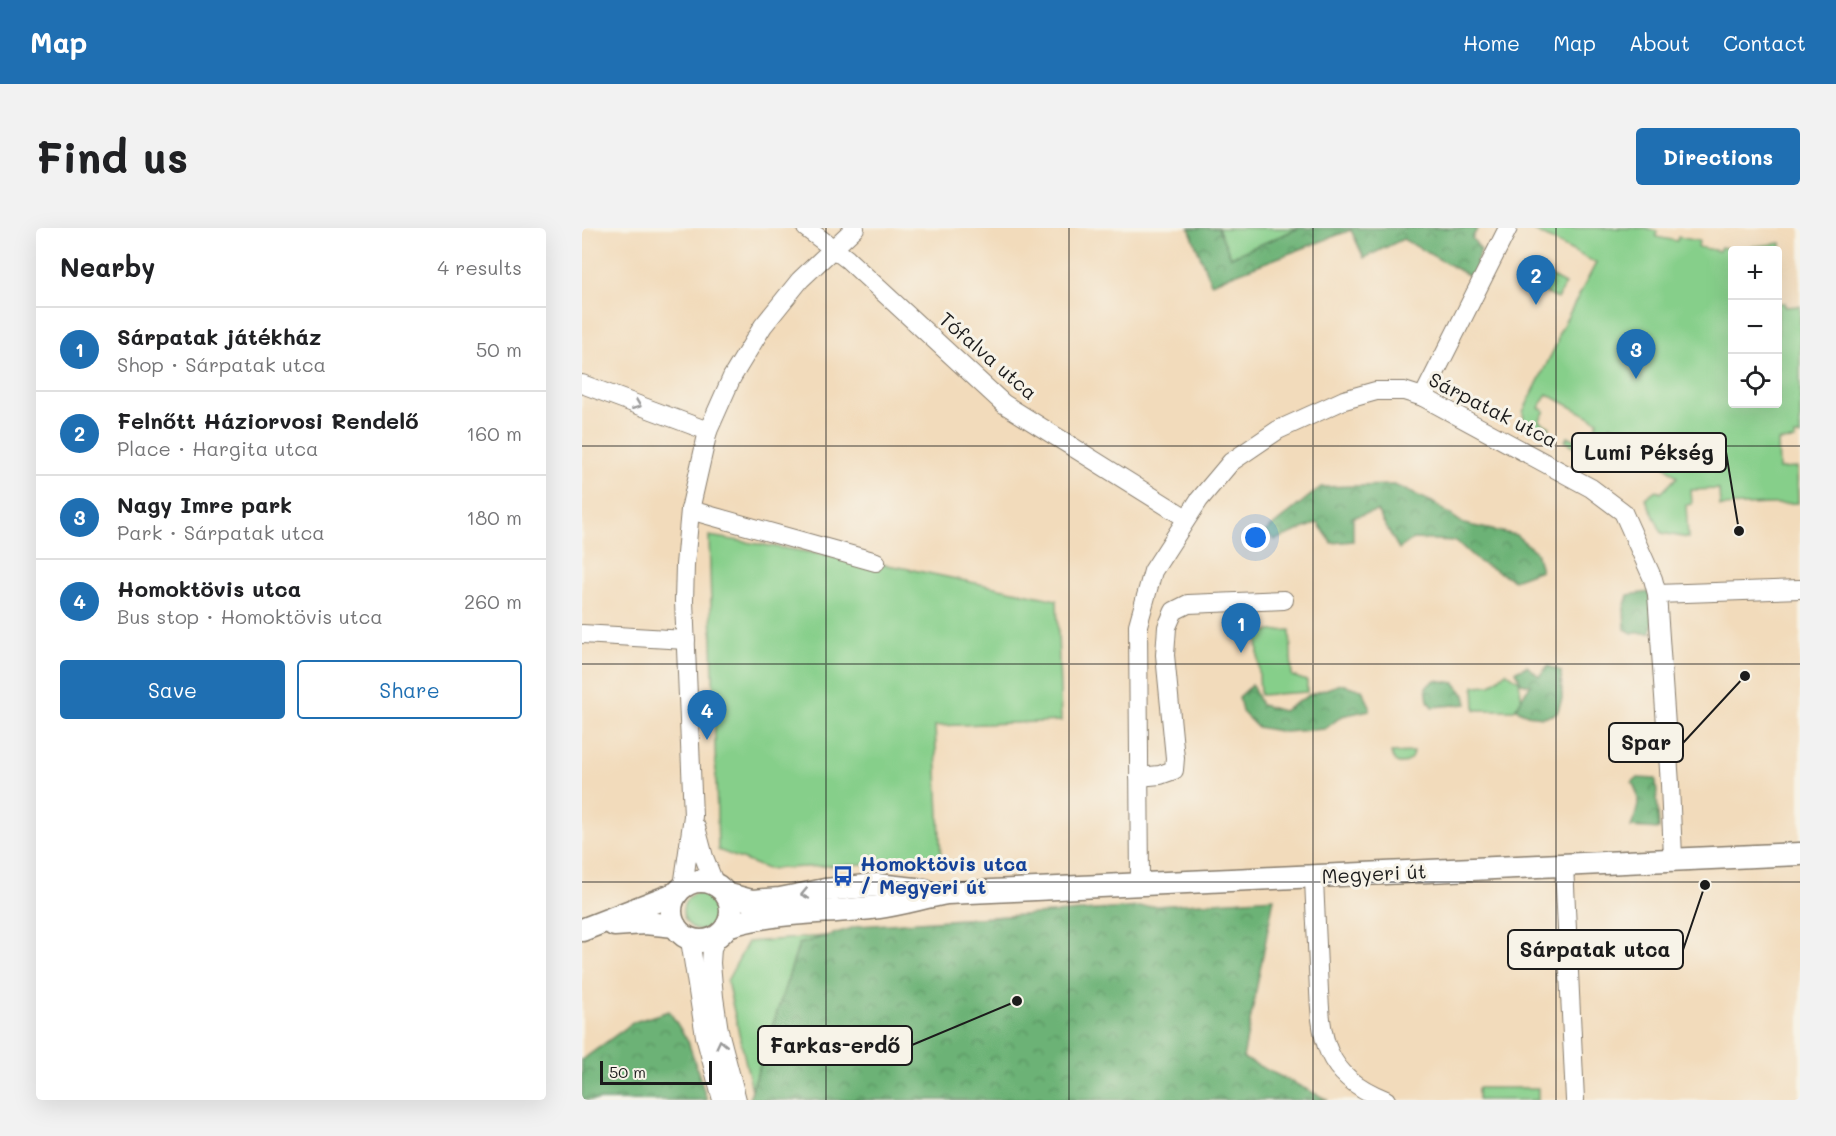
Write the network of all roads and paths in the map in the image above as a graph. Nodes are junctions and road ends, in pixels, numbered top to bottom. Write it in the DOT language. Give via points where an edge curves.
graph roads {
  1 [pos="806,228"];
  2 [pos="855,228"];
  3 [pos="1508,228"];
  4 [pos="833,248"];
  5 [pos="582,384"];
  6 [pos="1423,397"];
  7 [pos="708,432"];
  8 [pos="690,510"];
  9 [pos="1186,518"];
  10 [pos="876,562"];
  11 [pos="1800,589"];
  12 [pos="1658,594"];
  13 [pos="1284,600"];
  14 [pos="1144,601"];
  15 [pos="1171,617"];
  16 [pos="582,634"];
  17 [pos="686,640"];
  18 [pos="1139,777"];
  19 [pos="693,816"];
  20 [pos="1800,854"];
  21 [pos="1673,858"];
  22 [pos="1564,865"];
  23 [pos="1314,877"];
  24 [pos="1140,883"];
  25 [pos="721,889"];
  26 [pos="680,890"];
  27 [pos="947,893"];
  28 [pos="584,929"];
  29 [pos="723,931"];
  30 [pos="682,933"];
  31 [pos="722,1100"];
  32 [pos="737,1100"];
  33 [pos="1386,1100"];
  34 [pos="1575,1100"];
  1 -- 4 [label="street, Tófalva utca"];
  2 -- 4 [label="street"];
  3 -- 6 [label="street"];
  4 -- 7 [label="street" via="800,280 763,326 732,377"];
  4 -- 9 [label="street, Tófalva utca" via="1004,404"];
  5 -- 7 [label="street, one-way"];
  6 -- 9 [label="street, Sárpatak utca" via="1404,391 1376,391 1344,400 1278,430 1232,462"];
  6 -- 12 [label="street, Sárpatak utca" via="1592,488 1623,512"];
  7 -- 8 [label="street"];
  8 -- 10 [label="street"];
  8 -- 17 [label="street" via="685,565"];
  9 -- 14 [label="street, Sárpatak utca" via="1153,571"];
  11 -- 12 [label="street"];
  12 -- 21 [label="street, Sárpatak utca"];
  13 -- 15 [label="street" via="1188,604"];
  14 -- 15 [label="street"];
  14 -- 18 [label="street, Sárpatak utca" via="1138,626"];
  15 -- 18 [label="street" via="1165,655 1174,770 1160,776"];
  16 -- 17 [label="street"];
  17 -- 19 [label="street"];
  18 -- 24 [label="street, Sárpatak utca"];
  19 -- 25 [label="street" via="704,857"];
  19 -- 26 [label="street"];
  20 -- 21 [label="main road, Megyeri út"];
  21 -- 22 [label="main road, Megyeri út"];
  22 -- 23 [label="main road, Megyeri út"];
  22 -- 34 [label="street"];
  23 -- 24 [label="main road, Megyeri út"];
  23 -- 33 [label="street" via="1324,1044 1344,1076"];
  24 -- 27 [label="main road, Megyeri út"];
  25 -- 26 [label="main road, Megyeri út" via="699,881"];
  27 -- 25 [label="main road, Megyeri út, one-way" via="877,885 752,901"];
  25 -- 29 [label="main road" via="731,909"];
  26 -- 28 [label="main road, Megyeri út"];
  26 -- 30 [label="main road" via="671,909"];
  27 -- 29 [label="main road, Megyeri út" via="879,907 752,919"];
  28 -- 30 [label="main road, Megyeri út" via="645,923"];
  29 -- 30 [label="main road, Megyeri út" via="705,941"];
  32 -- 29 [label="street, one-way" via="719,1031 711,963 712,948"];
  30 -- 31 [label="street"];
}
